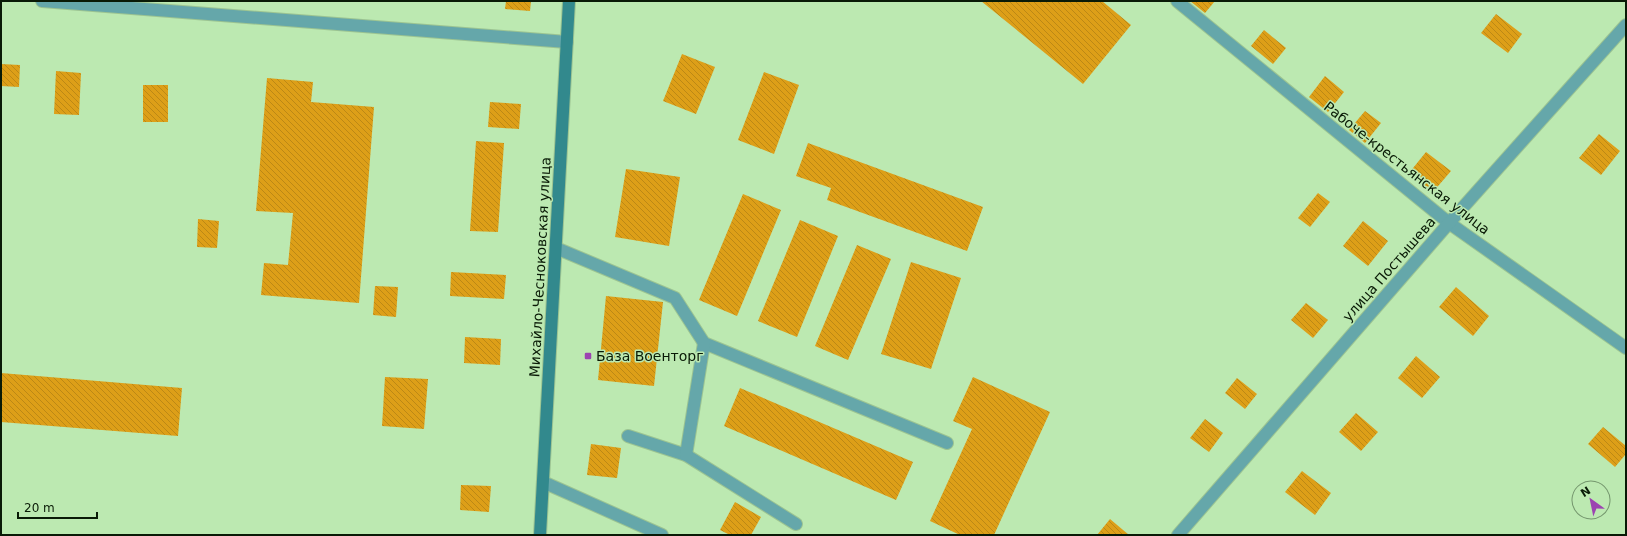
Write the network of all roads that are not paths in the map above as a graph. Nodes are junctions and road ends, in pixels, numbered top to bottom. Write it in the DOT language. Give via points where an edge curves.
graph roads {
  1 [pos="42,1"];
  2 [pos="569,1"];
  3 [pos="1177,1"];
  4 [pos="1626,25"];
  5 [pos="567,42"];
  6 [pos="1449,223"];
  7 [pos="556,248"];
  8 [pos="704,343"];
  9 [pos="1626,348"];
  10 [pos="628,436"];
  11 [pos="947,443"];
  12 [pos="686,455"];
  13 [pos="543,482"];
  14 [pos="796,524"];
  15 [pos="540,535"];
  16 [pos="662,535"];
  17 [pos="1178,535"];
  1 -- 5 [label="street"];
  2 -- 5 [label="main road, Михайло-Чесноковская улица"];
  3 -- 6 [label="street, Рабоче-крестьянская улица"];
  4 -- 6 [label="street, улица Постышева"];
  5 -- 7 [label="main road, Михайло-Чесноковская улица"];
  6 -- 9 [label="street, Рабоче-крестьянская улица"];
  6 -- 17 [label="street, улица Постышева"];
  7 -- 8 [label="street" via="675,298"];
  7 -- 13 [label="main road, Михайло-Чесноковская улица"];
  8 -- 11 [label="street"];
  8 -- 12 [label="street"];
  10 -- 12 [label="street"];
  12 -- 14 [label="street"];
  13 -- 15 [label="main road, Михайло-Чесноковская улица"];
  13 -- 16 [label="street"];
}
